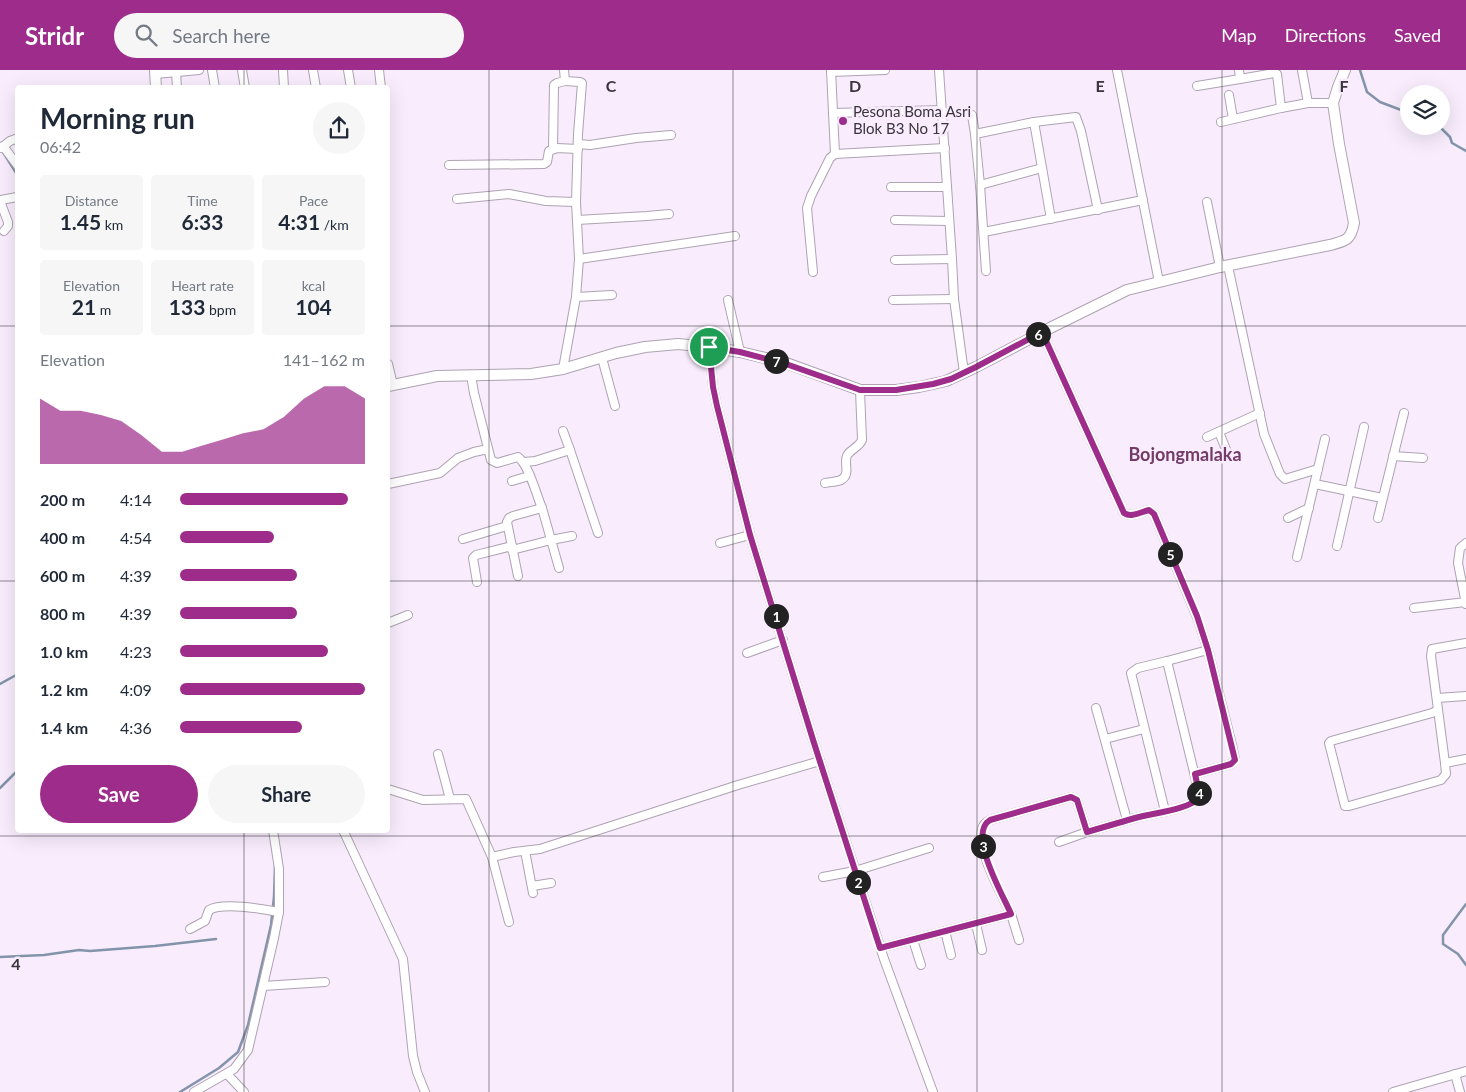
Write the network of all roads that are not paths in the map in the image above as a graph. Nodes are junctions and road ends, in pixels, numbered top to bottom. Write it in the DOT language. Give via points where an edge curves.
graph roads {
  1 [pos="199,70"];
  2 [pos="212,70"];
  3 [pos="242,70"];
  4 [pos="282,70"];
  5 [pos="313,70"];
  6 [pos="348,70"];
  7 [pos="379,70"];
  8 [pos="564,70"];
  9 [pos="885,70"];
  10 [pos="939,70"];
  11 [pos="1117,70"];
  12 [pos="1239,70"];
  13 [pos="1302,70"];
  14 [pos="1345,70"];
  15 [pos="831,71"];
  16 [pos="156,72"];
  17 [pos="176,72"];
  18 [pos="1240,79"];
  19 [pos="565,81"];
  20 [pos="156,85"];
  21 [pos="177,85"];
  22 [pos="214,85"];
  23 [pos="245,85"];
  24 [pos="284,85"];
  25 [pos="316,85"];
  26 [pos="350,85"];
  27 [pos="381,85"];
  28 [pos="1197,86"];
  29 [pos="1229,95"];
  30 [pos="1308,103"];
  31 [pos="1333,103"];
  32 [pos="1281,108"];
  33 [pos="942,110"];
  34 [pos="833,113"];
  35 [pos="972,115"];
  36 [pos="1233,119"];
  37 [pos="1034,122"];
  38 [pos="1221,122"];
  39 [pos="975,134"];
  40 [pos="671,135"];
  41 [pos="15,140"];
  42 [pos="578,146"];
  43 [pos="1,148"];
  44 [pos="945,148"];
  45 [pos="553,149"];
  46 [pos="835,154"];
  47 [pos="15,163"];
  48 [pos="449,165"];
  49 [pos="1042,168"];
  50 [pos="980,185"];
  51 [pos="891,187"];
  52 [pos="947,187"];
  53 [pos="15,197"];
  54 [pos="457,199"];
  55 [pos="1143,200"];
  56 [pos="0,201"];
  57 [pos="576,202"];
  58 [pos="1207,202"];
  59 [pos="1098,210"];
  60 [pos="669,214"];
  61 [pos="1051,219"];
  62 [pos="577,220"];
  63 [pos="895,220"];
  64 [pos="949,221"];
  65 [pos="4,231"];
  66 [pos="984,232"];
  67 [pos="735,236"];
  68 [pos="579,260"];
  69 [pos="895,260"];
  70 [pos="952,260"];
  71 [pos="1224,267"];
  72 [pos="986,271"];
  73 [pos="813,272"];
  74 [pos="1159,282"];
  75 [pos="612,295"];
  76 [pos="576,297"];
  77 [pos="954,298"];
  78 [pos="728,300"];
  79 [pos="893,300"];
  80 [pos="1046,330"];
  81 [pos="709,347"];
  82 [pos="740,352"];
  83 [pos="602,358"];
  84 [pos="563,369"];
  85 [pos="964,373"];
  86 [pos="470,375"];
  87 [pos="390,385"];
  88 [pos="860,390"];
  89 [pos="615,406"];
  90 [pos="1404,412"];
  91 [pos="1260,413"];
  92 [pos="1364,427"];
  93 [pos="563,431"];
  94 [pos="1219,432"];
  95 [pos="1208,437"];
  96 [pos="1325,440"];
  97 [pos="488,449"];
  98 [pos="570,450"];
  99 [pos="1227,452"];
  100 [pos="1393,456"];
  101 [pos="1423,458"];
  102 [pos="524,462"];
  103 [pos="1318,469"];
  104 [pos="529,476"];
  105 [pos="512,481"];
  106 [pos="825,483"];
  107 [pos="390,484"];
  108 [pos="1314,484"];
  109 [pos="1350,490"];
  110 [pos="1382,498"];
  111 [pos="542,508"];
  112 [pos="1309,508"];
  113 [pos="1288,518"];
  114 [pos="1378,518"];
  115 [pos="508,526"];
  116 [pos="598,533"];
  117 [pos="750,535"];
  118 [pos="572,536"];
  119 [pos="463,539"];
  120 [pos="551,540"];
  121 [pos="720,543"];
  122 [pos="1466,543"];
  123 [pos="1337,546"];
  124 [pos="512,548"];
  125 [pos="1297,557"];
  126 [pos="559,568"];
  127 [pos="518,576"];
  128 [pos="477,582"];
  129 [pos="1466,603"];
  130 [pos="1414,608"];
  131 [pos="408,615"];
  132 [pos="390,622"];
  133 [pos="783,640"];
  134 [pos="1466,643"];
  135 [pos="1208,650"];
  136 [pos="747,653"];
  137 [pos="1167,661"];
  138 [pos="1466,696"];
  139 [pos="1437,698"];
  140 [pos="1096,708"];
  141 [pos="1438,710"];
  142 [pos="1144,729"];
  143 [pos="1105,739"];
  144 [pos="438,754"];
  145 [pos="1466,758"];
  146 [pos="820,761"];
  147 [pos="1445,764"];
  148 [pos="1195,774"];
  149 [pos="390,790"];
  150 [pos="450,800"];
  151 [pos="1165,811"];
  152 [pos="1127,820"];
  153 [pos="1087,832"];
  154 [pos="273,833"];
  155 [pos="344,833"];
  156 [pos="1059,842"];
  157 [pos="929,848"];
  158 [pos="525,851"];
  159 [pos="492,857"];
  160 [pos="855,871"];
  161 [pos="823,877"];
  162 [pos="551,883"];
  163 [pos="278,911"];
  164 [pos="1011,914"];
  165 [pos="509,922"];
  166 [pos="976,924"];
  167 [pos="190,929"];
  168 [pos="945,931"];
  169 [pos="913,940"];
  170 [pos="1019,940"];
  171 [pos="880,948"];
  172 [pos="982,950"];
  173 [pos="950,955"];
  174 [pos="921,965"];
  175 [pos="325,982"];
  176 [pos="263,986"];
  177 [pos="1466,1071"];
  178 [pos="227,1074"];
  179 [pos="1455,1074"];
  180 [pos="1418,1089"];
  181 [pos="194,1092"];
  182 [pos="244,1092"];
  183 [pos="425,1092"];
  184 [pos="933,1092"];
  185 [pos="1392,1092"];
  186 [pos="1460,1092"];
  1 -- 17 [label="street"];
  2 -- 22 [label="street"];
  3 -- 23 [label="street"];
  4 -- 24 [label="street"];
  5 -- 25 [label="street"];
  6 -- 26 [label="street"];
  7 -- 27 [label="street"];
  8 -- 19 [label="street"];
  9 -- 15 [label="street"];
  10 -- 33 [label="street"];
  11 -- 55 [label="street"];
  12 -- 18 [label="street"];
  13 -- 30 [label="street"];
  14 -- 31 [label="street"];
  15 -- 34 [label="street"];
  16 -- 17 [label="street"];
  16 -- 20 [label="street"];
  17 -- 21 [label="street"];
  18 -- 28 [label="street"];
  18 -- 32 [label="street" via="1276,74"];
  19 -- 42 [label="street" via="582,83"];
  19 -- 45 [label="street" via="554,85"];
  29 -- 36 [label="street"];
  30 -- 31 [label="street"];
  30 -- 32 [label="street"];
  31 -- 71 [label="street" via="1354,223 1352,234 1339,243"];
  32 -- 36 [label="street"];
  33 -- 34 [label="street"];
  33 -- 44 [label="street"];
  34 -- 46 [label="street"];
  35 -- 39 [label="street"];
  36 -- 38 [label="street"];
  37 -- 39 [label="street"];
  37 -- 49 [label="street"];
  37 -- 59 [label="street" via="1077,118"];
  39 -- 50 [label="street"];
  40 -- 42 [label="street"];
  41 -- 43 [label="street"];
  42 -- 45 [label="street"];
  42 -- 57 [label="street"];
  43 -- 47 [label="street"];
  44 -- 46 [label="street"];
  44 -- 52 [label="street"];
  45 -- 48 [label="street" via="544,164"];
  46 -- 73 [label="street" via="830,158 807,208"];
  49 -- 50 [label="street"];
  49 -- 61 [label="street"];
  50 -- 66 [label="street"];
  51 -- 52 [label="street"];
  52 -- 64 [label="street"];
  53 -- 56 [label="street"];
  54 -- 57 [label="street" via="509,194"];
  55 -- 59 [label="street"];
  55 -- 74 [label="street"];
  56 -- 65 [label="street" via="8,222"];
  57 -- 62 [label="street"];
  58 -- 71 [label="street"];
  59 -- 61 [label="street"];
  60 -- 62 [label="street"];
  61 -- 66 [label="street"];
  62 -- 68 [label="street"];
  63 -- 64 [label="street"];
  64 -- 70 [label="street"];
  66 -- 72 [label="street"];
  67 -- 68 [label="street"];
  68 -- 76 [label="street"];
  69 -- 70 [label="street"];
  70 -- 77 [label="street"];
  71 -- 74 [label="street"];
  71 -- 91 [label="street"];
  74 -- 80 [label="street" via="1127,290"];
  75 -- 76 [label="street"];
  76 -- 84 [label="street"];
  77 -- 79 [label="street"];
  77 -- 85 [label="street"];
  78 -- 82 [label="street"];
  80 -- 85 [label="street"];
  80 -- 135 [label="street" via="1124,513 1132,515 1149,510 1154,514"];
  81 -- 82 [label="street"];
  81 -- 83 [label="street" via="678,344 645,347"];
  81 -- 117 [label="street" via="717,406"];
  82 -- 88 [label="street"];
  83 -- 84 [label="street"];
  83 -- 89 [label="street"];
  84 -- 86 [label="street" via="515,376"];
  85 -- 88 [label="street" via="933,384 896,390"];
  86 -- 87 [label="street" via="437,376"];
  86 -- 97 [label="street"];
  88 -- 106 [label="street" via="862,440 848,453 845,476"];
  90 -- 100 [label="street"];
  91 -- 94 [label="street"];
  91 -- 103 [label="street" via="1264,434 1285,479"];
  92 -- 109 [label="street"];
  93 -- 98 [label="street"];
  94 -- 95 [label="street"];
  94 -- 99 [label="street"];
  96 -- 103 [label="street"];
  97 -- 102 [label="street" via="495,463 518,457"];
  97 -- 107 [label="street" via="458,458 440,473"];
  98 -- 102 [label="street"];
  98 -- 116 [label="street"];
  100 -- 101 [label="street"];
  100 -- 110 [label="street"];
  102 -- 104 [label="street"];
  103 -- 108 [label="street"];
  104 -- 105 [label="street"];
  104 -- 111 [label="street"];
  108 -- 109 [label="street"];
  108 -- 112 [label="street"];
  109 -- 110 [label="street"];
  109 -- 123 [label="street"];
  110 -- 114 [label="street"];
  111 -- 115 [label="street" via="509,518"];
  111 -- 120 [label="street"];
  112 -- 113 [label="street"];
  112 -- 125 [label="street"];
  115 -- 119 [label="street"];
  115 -- 124 [label="street"];
  117 -- 121 [label="street"];
  117 -- 133 [label="street"];
  118 -- 120 [label="street"];
  120 -- 124 [label="street"];
  120 -- 126 [label="street"];
  122 -- 129 [label="street" via="1460,548 1458,563"];
  124 -- 127 [label="street"];
  124 -- 128 [label="street" via="476,555 473,558"];
  129 -- 130 [label="street"];
  131 -- 132 [label="street"];
  133 -- 136 [label="street"];
  133 -- 146 [label="street"];
  134 -- 139 [label="street" via="1432,649"];
  135 -- 137 [label="street"];
  135 -- 148 [label="street" via="1235,760"];
  137 -- 142 [label="street" via="1138,668 1131,673"];
  137 -- 148 [label="street"];
  138 -- 139 [label="street"];
  139 -- 141 [label="street"];
  140 -- 143 [label="street"];
  141 -- 147 [label="street"];
  141 -- 147 [label="street" via="1329,743 1345,806 1440,780 1446,774"];
  142 -- 143 [label="street"];
  142 -- 151 [label="street"];
  143 -- 152 [label="street"];
  144 -- 150 [label="street"];
  145 -- 147 [label="street"];
  146 -- 158 [label="street"];
  146 -- 160 [label="street"];
  148 -- 151 [label="street" via="1200,797 1197,801"];
  149 -- 150 [label="street" via="423,800"];
  150 -- 159 [label="street" via="464,798 468,801"];
  151 -- 152 [label="street"];
  152 -- 153 [label="street"];
  153 -- 156 [label="street"];
  153 -- 164 [label="street" via="1077,800 1071,797 984,823 984,851"];
  154 -- 163 [label="street" via="279,870"];
  155 -- 183 [label="street" via="403,959 413,1056"];
  157 -- 160 [label="street"];
  158 -- 159 [label="street"];
  158 -- 162 [label="street" via="533,890"];
  159 -- 165 [label="street"];
  160 -- 161 [label="street"];
  160 -- 171 [label="street"];
  163 -- 167 [label="street" via="224,906 211,908 205,921"];
  163 -- 176 [label="street"];
  164 -- 166 [label="street"];
  164 -- 170 [label="street"];
  166 -- 168 [label="street"];
  166 -- 172 [label="street"];
  168 -- 169 [label="street"];
  168 -- 173 [label="street"];
  169 -- 171 [label="street"];
  169 -- 174 [label="street"];
  171 -- 184 [label="street"];
  175 -- 176 [label="street"];
  176 -- 178 [label="street" via="248,1050 241,1062"];
  177 -- 179 [label="street"];
  178 -- 181 [label="street"];
  178 -- 182 [label="street"];
  179 -- 180 [label="street"];
  179 -- 186 [label="street"];
  180 -- 185 [label="street"];
}
